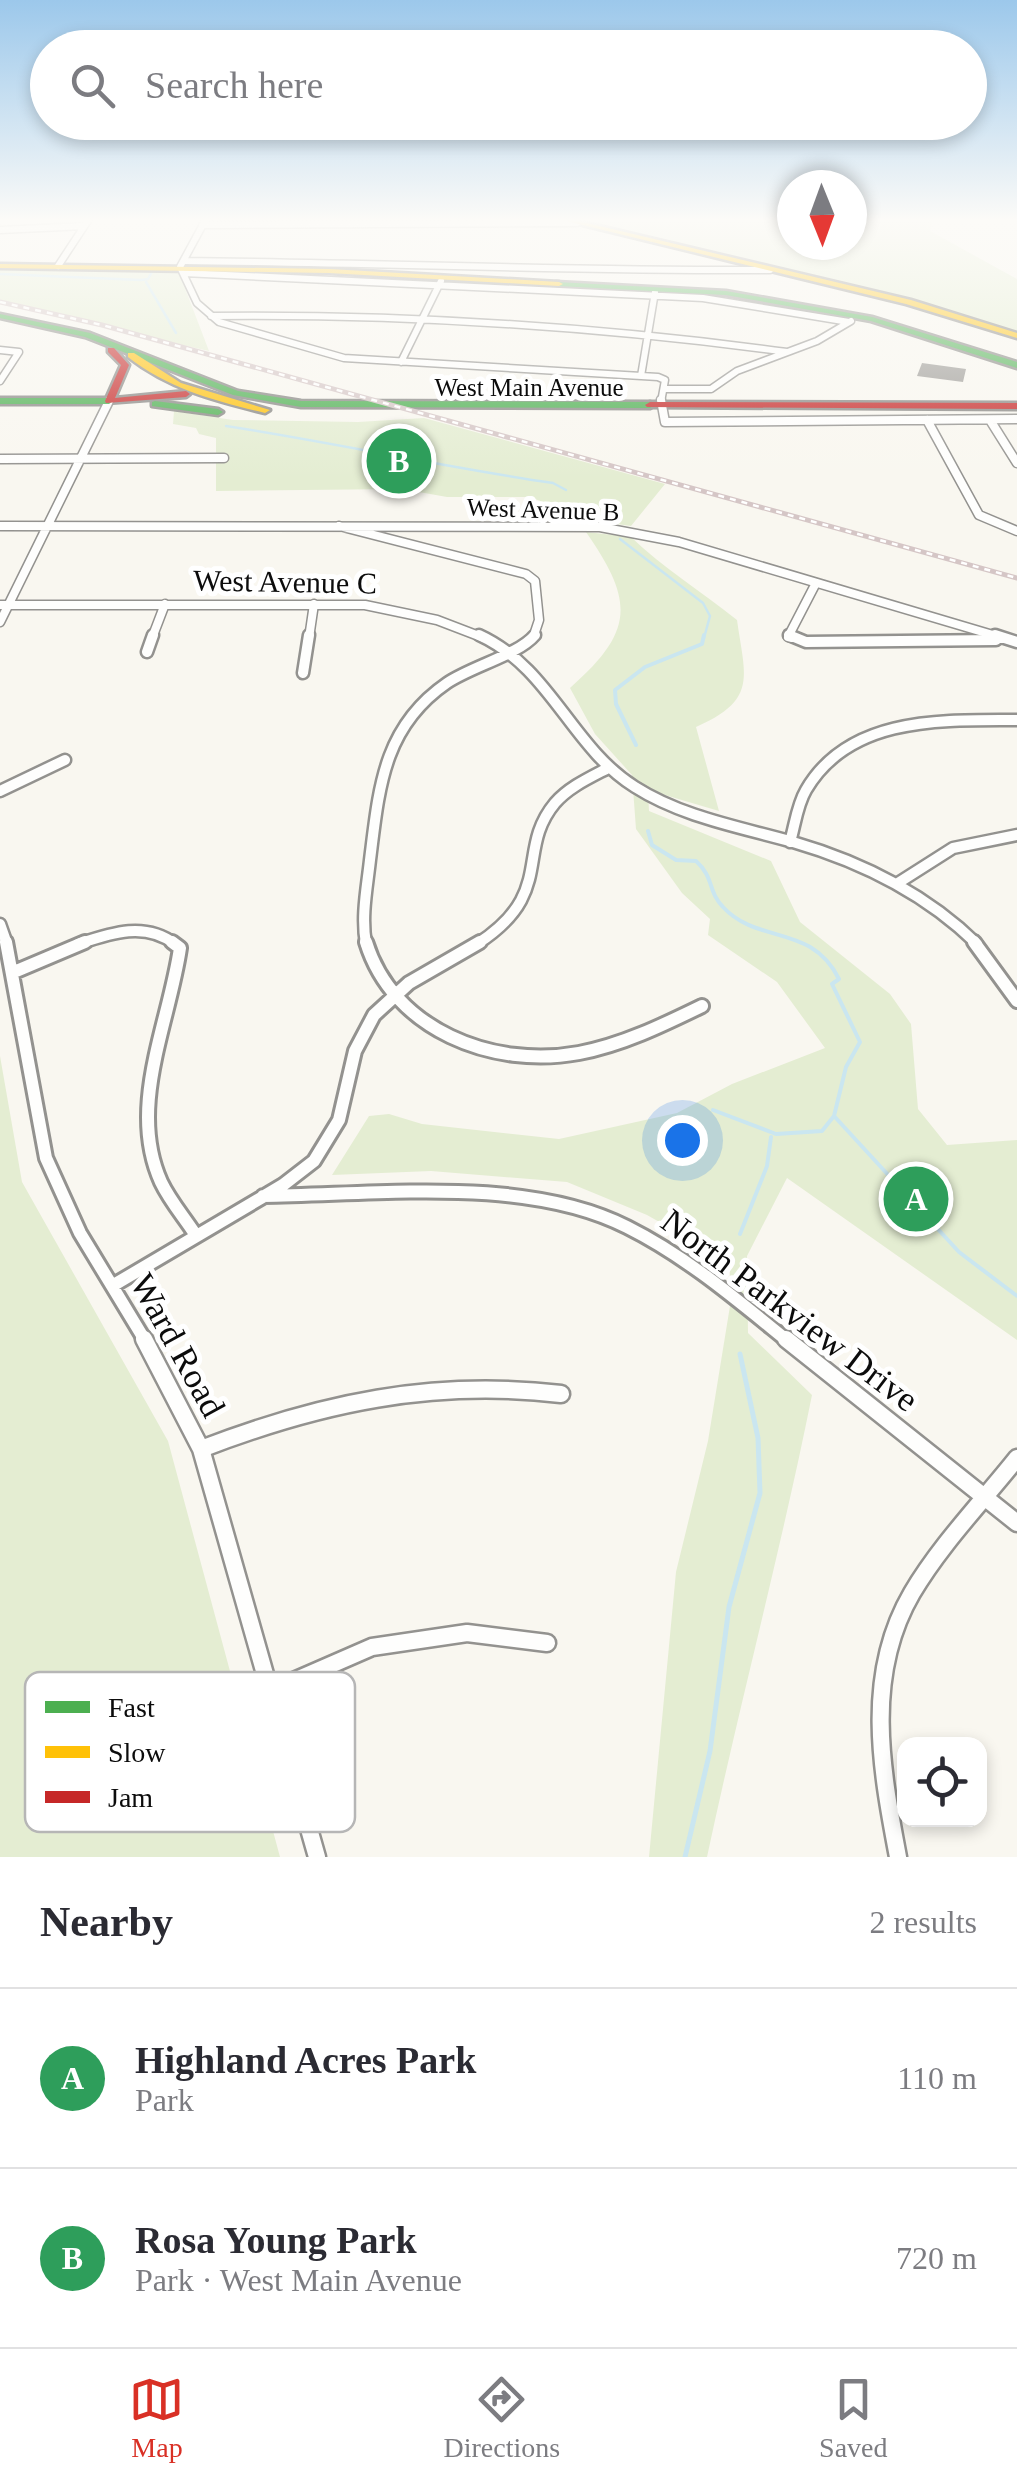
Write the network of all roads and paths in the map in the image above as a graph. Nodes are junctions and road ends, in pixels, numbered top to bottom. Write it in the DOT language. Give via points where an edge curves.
graph roads {
  1 [pos="199,306"];
  2 [pos="428,306"];
  3 [pos="653,306"];
  4 [pos="794,306"];
  5 [pos="920,306"];
  6 [pos="0,316"];
  7 [pos="211,316"];
  8 [pos="854,319"];
  9 [pos="421,320"];
  10 [pos="60,330"];
  11 [pos="648,333"];
  12 [pos="1017,336"];
  13 [pos="78,337"];
  14 [pos="0,350"];
  15 [pos="787,352"];
  16 [pos="1017,357"];
  17 [pos="999,359"];
  18 [pos="400,362"];
  19 [pos="1017,365"];
  20 [pos="641,376"];
  21 [pos="0,381"];
  22 [pos="188,394"];
  23 [pos="111,400"];
  24 [pos="0,401"];
  25 [pos="310,405"];
  26 [pos="663,407"];
  27 [pos="1017,409"];
  28 [pos="288,412"];
  29 [pos="1017,419"];
  30 [pos="927,420"];
  31 [pos="990,420"];
  32 [pos="224,458"];
  33 [pos="0,459"];
  34 [pos="82,459"];
  35 [pos="1017,463"];
  36 [pos="0,526"];
  37 [pos="50,526"];
  38 [pos="339,526"];
  39 [pos="1017,532"];
  40 [pos="816,583"];
  41 [pos="164,604"];
  42 [pos="314,604"];
  43 [pos="4,605"];
  44 [pos="0,622"];
  45 [pos="1014,641"];
  46 [pos="147,652"];
  47 [pos="505,652"];
  48 [pos="303,674"];
  49 [pos="1017,720"];
  50 [pos="66,760"];
  51 [pos="608,768"];
  52 [pos="0,791"];
  53 [pos="1017,835"];
  54 [pos="790,842"];
  55 [pos="898,883"];
  56 [pos="0,924"];
  57 [pos="14,972"];
  58 [pos="394,996"];
  59 [pos="1017,1001"];
  60 [pos="702,1006"];
  61 [pos="263,1196"];
  62 [pos="195,1234"];
  63 [pos="112,1286"];
  64 [pos="561,1394"];
  65 [pos="201,1449"];
  66 [pos="1017,1458"];
  67 [pos="987,1497"];
  68 [pos="1017,1523"];
  69 [pos="547,1643"];
  70 [pos="266,1672"];
  71 [pos="315,1672"];
  72 [pos="311,1832"];
  73 [pos="318,1857"];
  74 [pos="898,1857"];
  1 -- 7 [label="street"];
  2 -- 9 [label="street"];
  3 -- 11 [label="street"];
  4 -- 8 [label="main road"];
  5 -- 12 [label="main road"];
  6 -- 10 [label="main road, West Main Avenue"];
  7 -- 9 [label="street"];
  7 -- 18 [label="street" via="344,358"];
  8 -- 15 [label="street"];
  8 -- 17 [label="main road"];
  9 -- 11 [label="street"];
  9 -- 18 [label="street"];
  10 -- 13 [label="main road, West Main Avenue"];
  10 -- 25 [label="main road, West Main Avenue" via="158,359 229,391"];
  11 -- 15 [label="street"];
  11 -- 20 [label="street"];
  13 -- 22 [label="main road, West Main Avenue" via="128,353"];
  13 -- 23 [label="main road" via="125,360"];
  14 -- 21 [label="street" via="18,351"];
  15 -- 26 [label="street"];
  16 -- 17 [label="main road"];
  17 -- 19 [label="main road"];
  18 -- 20 [label="street"];
  20 -- 26 [label="street" via="663,379"];
  22 -- 23 [label="main road"];
  22 -- 25 [label="main road"];
  22 -- 28 [label="main road, West Main Avenue"];
  23 -- 24 [label="main road"];
  23 -- 28 [label="main road"];
  23 -- 34 [label="street"];
  25 -- 26 [label="main road, West Main Avenue"];
  26 -- 27 [label="main road, West Main Avenue"];
  26 -- 28 [label="main road, West Main Avenue"];
  26 -- 30 [label="street"];
  29 -- 31 [label="street"];
  30 -- 31 [label="street"];
  30 -- 39 [label="street" via="981,518"];
  31 -- 35 [label="street"];
  32 -- 34 [label="street"];
  33 -- 34 [label="street"];
  34 -- 37 [label="street"];
  36 -- 37 [label="street, West Avenue B"];
  37 -- 38 [label="street, West Avenue B"];
  37 -- 43 [label="street"];
  38 -- 40 [label="street, West Avenue B" via="614,529"];
  38 -- 47 [label="street" via="526,574 535,581 539,629"];
  40 -- 45 [label="street, West Avenue B"];
  40 -- 45 [label="street" via="788,637"];
  41 -- 42 [label="street, West Avenue C"];
  41 -- 43 [label="street, West Avenue C"];
  41 -- 46 [label="street"];
  42 -- 47 [label="street, West Avenue C" via="404,611 476,634"];
  42 -- 48 [label="street"];
  43 -- 44 [label="street"];
  47 -- 51 [label="street, West Avenue C" via="542,681"];
  47 -- 58 [label="street" via="429,697 401,726 382,766 366,943"];
  49 -- 54 [label="street" via="942,720 858,738 806,790"];
  50 -- 52 [label="street"];
  51 -- 54 [label="street, West Avenue C" via="680,812"];
  51 -- 58 [label="street" via="562,794 548,810 539,828 535,872 507,922 410,979"];
  53 -- 55 [label="street" via="965,842"];
  54 -- 55 [label="street, West Avenue C"];
  55 -- 59 [label="street, West Avenue C" via="972,938"];
  56 -- 57 [label="street, Ward Road"];
  57 -- 62 [label="street" via="123,931 167,934 180,948 147,1108 148,1143 160,1181"];
  57 -- 63 [label="street, Ward Road" via="46,1157"];
  58 -- 60 [label="street" via="412,1017 441,1034 514,1056 610,1048"];
  58 -- 61 [label="street" via="360,1038 344,1110 326,1146 304,1170"];
  61 -- 62 [label="street"];
  61 -- 67 [label="street, North Parkview Drive" via="479,1194 550,1200 624,1224 694,1266"];
  62 -- 63 [label="street"];
  63 -- 65 [label="street, Ward Road" via="182,1400"];
  64 -- 65 [label="street" via="471,1384 390,1390 314,1406"];
  65 -- 70 [label="street, Ward Road"];
  66 -- 67 [label="street"];
  67 -- 68 [label="street, North Parkview Drive"];
  67 -- 74 [label="street" via="911,1594 886,1658 880,1745"];
  69 -- 71 [label="street" via="467,1632 372,1647"];
  72 -- 73 [label="street, Ward Road"];
}
